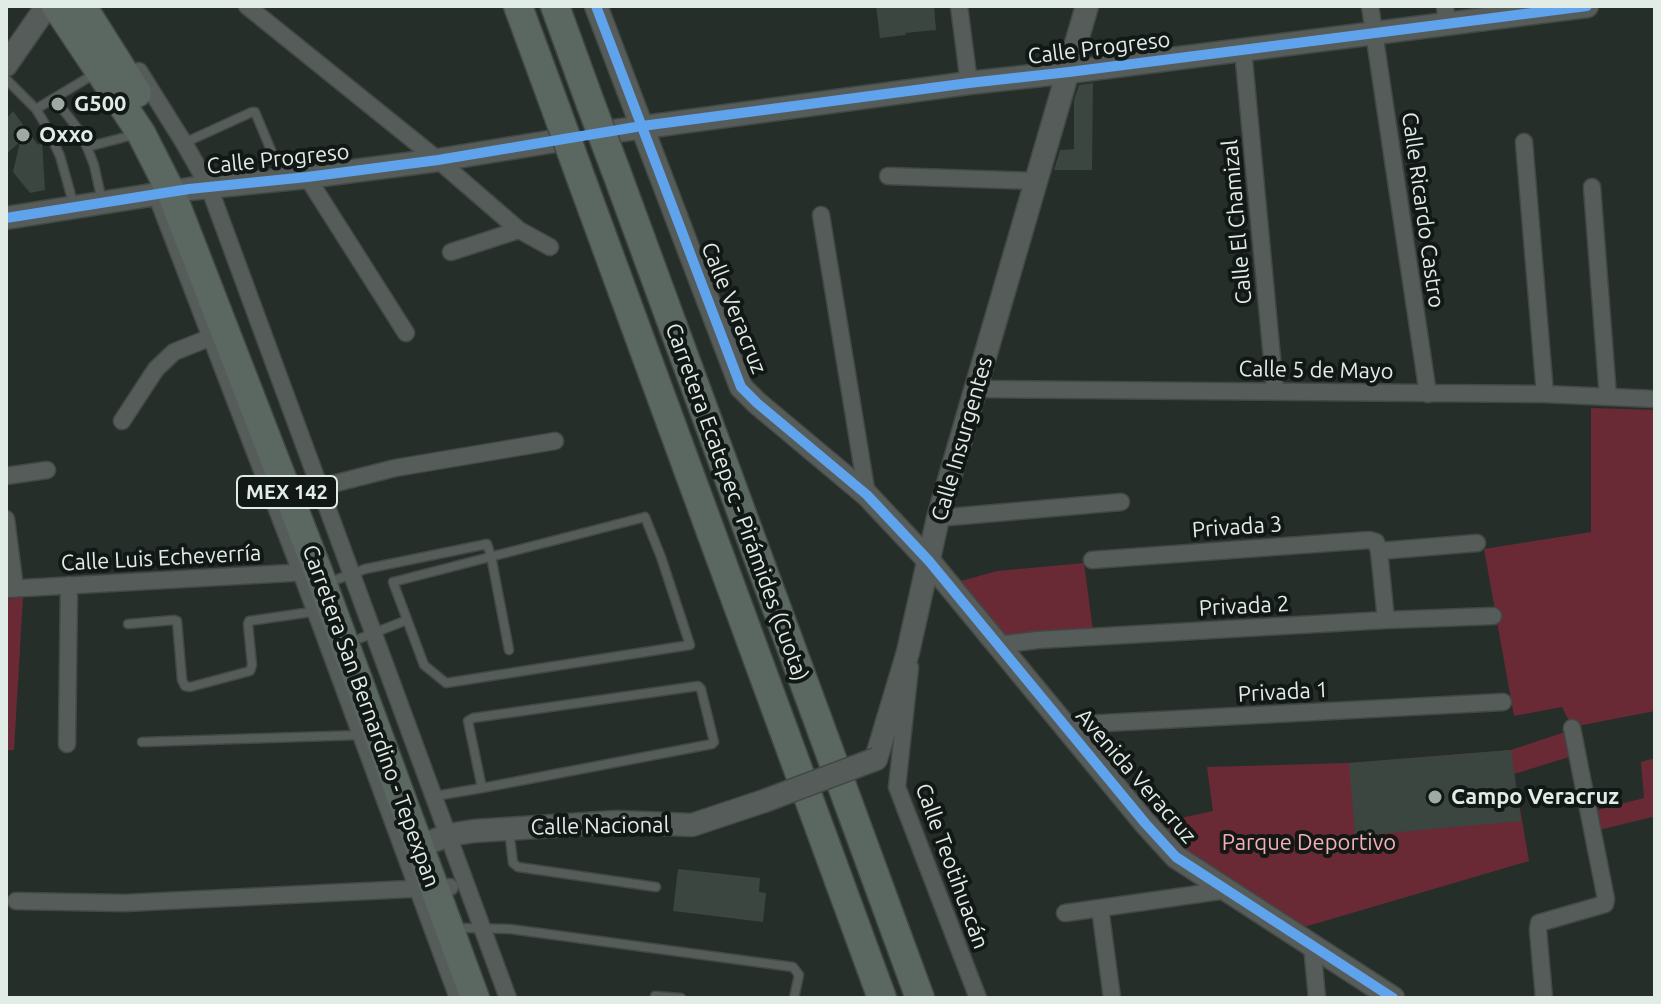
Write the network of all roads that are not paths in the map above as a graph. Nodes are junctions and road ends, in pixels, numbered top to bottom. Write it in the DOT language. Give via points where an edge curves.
graph roads {
  1 [pos="47,6"];
  2 [pos="56,6"];
  3 [pos="82,6"];
  4 [pos="97,6"];
  5 [pos="247,6"];
  6 [pos="518,6"];
  7 [pos="555,6"];
  8 [pos="596,6"];
  9 [pos="959,6"];
  10 [pos="1087,6"];
  11 [pos="1370,6"];
  12 [pos="1587,6"];
  13 [pos="1446,14"];
  14 [pos="1374,32"];
  15 [pos="1243,50"];
  16 [pos="6,65"];
  17 [pos="100,70"];
  18 [pos="1069,72"];
  19 [pos="6,79"];
  20 [pos="969,83"];
  21 [pos="54,98"];
  22 [pos="36,109"];
  23 [pos="642,126"];
  24 [pos="615,131"];
  25 [pos="141,133"];
  26 [pos="555,141"];
  27 [pos="1524,142"];
  28 [pos="184,143"];
  29 [pos="87,147"];
  30 [pos="438,160"];
  31 [pos="888,176"];
  32 [pos="307,177"];
  33 [pos="284,179"];
  34 [pos="1036,181"];
  35 [pos="1592,187"];
  36 [pos="181,190"];
  37 [pos="102,202"];
  38 [pos="74,207"];
  39 [pos="821,215"];
  40 [pos="6,218"];
  41 [pos="519,230"];
  42 [pos="550,247"];
  43 [pos="451,252"];
  44 [pos="406,333"];
  45 [pos="217,335"];
  46 [pos="975,389"];
  47 [pos="1275,390"];
  48 [pos="1428,394"];
  49 [pos="1545,394"];
  50 [pos="1608,397"];
  51 [pos="1655,399"];
  52 [pos="122,421"];
  53 [pos="555,441"];
  54 [pos="47,470"];
  55 [pos="6,476"];
  56 [pos="313,490"];
  57 [pos="867,495"];
  58 [pos="1121,502"];
  59 [pos="938,518"];
  60 [pos="6,519"];
  61 [pos="1477,543"];
  62 [pos="1379,551"];
  63 [pos="491,556"];
  64 [pos="1092,560"];
  65 [pos="929,561"];
  66 [pos="327,574"];
  67 [pos="69,585"];
  68 [pos="10,588"];
  69 [pos="324,610"];
  70 [pos="1493,616"];
  71 [pos="407,620"];
  72 [pos="1386,620"];
  73 [pos="128,624"];
  74 [pos="368,636"];
  75 [pos="998,645"];
  76 [pos="509,650"];
  77 [pos="908,652"];
  78 [pos="1503,702"];
  79 [pos="1066,725"];
  80 [pos="1572,728"];
  81 [pos="369,733"];
  82 [pos="142,742"];
  83 [pos="67,744"];
  84 [pos="482,788"];
  85 [pos="435,796"];
  86 [pos="764,801"];
  87 [pos="508,829"];
  88 [pos="441,838"];
  89 [pos="434,887"];
  90 [pos="656,887"];
  91 [pos="1227,890"];
  92 [pos="16,901"];
  93 [pos="1100,908"];
  94 [pos="1065,913"];
  95 [pos="473,928"];
  96 [pos="1312,945"];
  97 [pos="655,996"];
  98 [pos="458,998"];
  99 [pos="475,998"];
  100 [pos="490,998"];
  101 [pos="508,998"];
  102 [pos="681,998"];
  103 [pos="794,998"];
  104 [pos="882,998"];
  105 [pos="920,998"];
  106 [pos="978,998"];
  107 [pos="1112,998"];
  108 [pos="1317,998"];
  109 [pos="1393,998"];
  110 [pos="1544,998"];
  1 -- 16 [label="street"];
  2 -- 17 [label="highway, Carretera San Bernardino - Tepexpan / MEX 142"];
  3 -- 36 [label="highway, Carretera San Bernardino - Tepexpan / MEX 142" via="166,142"];
  4 -- 28 [label="street"];
  5 -- 30 [label="street"];
  6 -- 104 [label="highway, Carretera Ecatepec - Pirámides (Cuota), bridge"];
  7 -- 105 [label="highway, Carretera Ecatepec - Pirámides (Cuota), bridge"];
  8 -- 23 [label="street, Calle Veracruz"];
  9 -- 20 [label="street"];
  10 -- 18 [label="street, Calle Insurgentes"];
  11 -- 14 [label="street, Calle Ricardo Castro"];
  12 -- 13 [label="street, Calle Progreso"];
  13 -- 14 [label="street, Calle Progreso"];
  14 -- 15 [label="street, Calle Progreso"];
  14 -- 48 [label="street, Calle Ricardo Castro"];
  15 -- 18 [label="street, Calle Progreso"];
  15 -- 47 [label="street, Calle El Chamizal"];
  17 -- 21 [label="lane"];
  17 -- 25 [label="highway, Carretera San Bernardino - Tepexpan / MEX 142"];
  18 -- 20 [label="street, Calle Progreso"];
  18 -- 34 [label="street, Calle Insurgentes"];
  19 -- 22 [label="lane"];
  20 -- 23 [label="street, Calle Progreso"];
  21 -- 22 [label="lane"];
  21 -- 29 [label="lane"];
  22 -- 38 [label="lane" via="60,156"];
  23 -- 24 [label="street, Calle Progreso"];
  23 -- 57 [label="street, Calle Veracruz" via="741,387"];
  25 -- 29 [label="lane"];
  25 -- 36 [label="highway, Carretera San Bernardino - Tepexpan / MEX 142"];
  26 -- 30 [label="street, Calle Progreso"];
  27 -- 49 [label="street"];
  28 -- 33 [label="lane" via="255,112"];
  28 -- 36 [label="street"];
  29 -- 37 [label="lane"];
  30 -- 32 [label="street, Calle Progreso"];
  30 -- 41 [label="street"];
  31 -- 34 [label="street"];
  32 -- 33 [label="street, Calle Progreso"];
  32 -- 44 [label="street"];
  33 -- 36 [label="street, Calle Progreso"];
  34 -- 46 [label="street, Calle Insurgentes"];
  35 -- 50 [label="street"];
  36 -- 37 [label="street, Calle Progreso"];
  36 -- 45 [label="highway, Carretera San Bernardino - Tepexpan / MEX 142"];
  36 -- 56 [label="highway, Carretera San Bernardino - Tepexpan / MEX 142"];
  37 -- 38 [label="street, Calle Progreso"];
  38 -- 40 [label="street, Calle Progreso"];
  39 -- 57 [label="street"];
  41 -- 42 [label="street"];
  41 -- 43 [label="street"];
  45 -- 52 [label="street" via="174,352 156,369"];
  45 -- 66 [label="highway, Carretera San Bernardino - Tepexpan / MEX 142"];
  46 -- 47 [label="street, Calle 5 de Mayo"];
  46 -- 59 [label="street, Calle Insurgentes"];
  47 -- 48 [label="street, Calle 5 de Mayo"];
  48 -- 49 [label="street, Calle 5 de Mayo"];
  49 -- 50 [label="street, Calle 5 de Mayo"];
  50 -- 51 [label="street, Calle 5 de Mayo"];
  53 -- 56 [label="street" via="395,468"];
  54 -- 55 [label="street"];
  56 -- 66 [label="highway, Carretera San Bernardino - Tepexpan / MEX 142"];
  57 -- 65 [label="street, Calle Veracruz"];
  58 -- 59 [label="street"];
  59 -- 65 [label="street, Calle Insurgentes"];
  60 -- 68 [label="street"];
  61 -- 62 [label="street, Privada 3"];
  62 -- 64 [label="street, Privada 3" via="1370,540"];
  62 -- 72 [label="street"];
  63 -- 66 [label="lane" via="485,544"];
  63 -- 71 [label="lane" via="393,582"];
  63 -- 71 [label="lane" via="645,517 690,645 446,683 424,665"];
  63 -- 76 [label="lane"];
  65 -- 75 [label="street, Avenida Veracruz"];
  65 -- 77 [label="street, Calle Insurgentes"];
  66 -- 67 [label="street, Calle Luis Echeverría"];
  66 -- 69 [label="highway, Carretera San Bernardino - Tepexpan / MEX 142"];
  66 -- 74 [label="highway, Carretera San Bernardino - Tepexpan / MEX 142"];
  67 -- 68 [label="street, Calle Luis Echeverría"];
  67 -- 83 [label="street"];
  69 -- 73 [label="lane" via="249,621 250,671 190,687 182,680 177,621"];
  69 -- 81 [label="highway, Carretera San Bernardino - Tepexpan / MEX 142"];
  70 -- 72 [label="street, Privada 2"];
  71 -- 74 [label="lane"];
  72 -- 75 [label="street, Privada 2"];
  74 -- 85 [label="street"];
  74 -- 88 [label="highway, Carretera San Bernardino - Tepexpan / MEX 142"];
  75 -- 79 [label="street, Avenida Veracruz"];
  77 -- 86 [label="street, Calle Insurgentes, bridge" via="876,759"];
  77 -- 106 [label="street, Calle Teotihuacán" via="911,673 897,787"];
  78 -- 79 [label="street, Privada 1"];
  79 -- 91 [label="street, Avenida Veracruz" via="1176,857"];
  80 -- 110 [label="street" via="1606,899 1605,904 1539,923"];
  81 -- 82 [label="lane"];
  81 -- 89 [label="highway, Carretera San Bernardino - Tepexpan / MEX 142"];
  84 -- 84 [label="lane" via="468,721 473,718 701,689 712,744"];
  84 -- 85 [label="lane"];
  85 -- 88 [label="street"];
  86 -- 87 [label="street, Calle Nacional" via="692,825 617,822"];
  87 -- 88 [label="street, Calle Nacional"];
  87 -- 90 [label="lane" via="518,867"];
  88 -- 89 [label="highway, Carretera San Bernardino - Tepexpan / MEX 142"];
  88 -- 95 [label="street"];
  89 -- 92 [label="street" via="124,903"];
  89 -- 95 [label="highway, Carretera San Bernardino - Tepexpan / MEX 142"];
  89 -- 98 [label="street"];
  89 -- 99 [label="highway, Carretera San Bernardino - Tepexpan / MEX 142"];
  91 -- 93 [label="street"];
  91 -- 96 [label="street, Avenida Veracruz"];
  93 -- 94 [label="street"];
  93 -- 107 [label="street"];
  95 -- 100 [label="highway, Carretera San Bernardino - Tepexpan / MEX 142"];
  95 -- 101 [label="street"];
  95 -- 103 [label="lane" via="793,967 799,975"];
  96 -- 108 [label="street"];
  96 -- 109 [label="street, Avenida Veracruz"];
  97 -- 102 [label="lane"];
}
